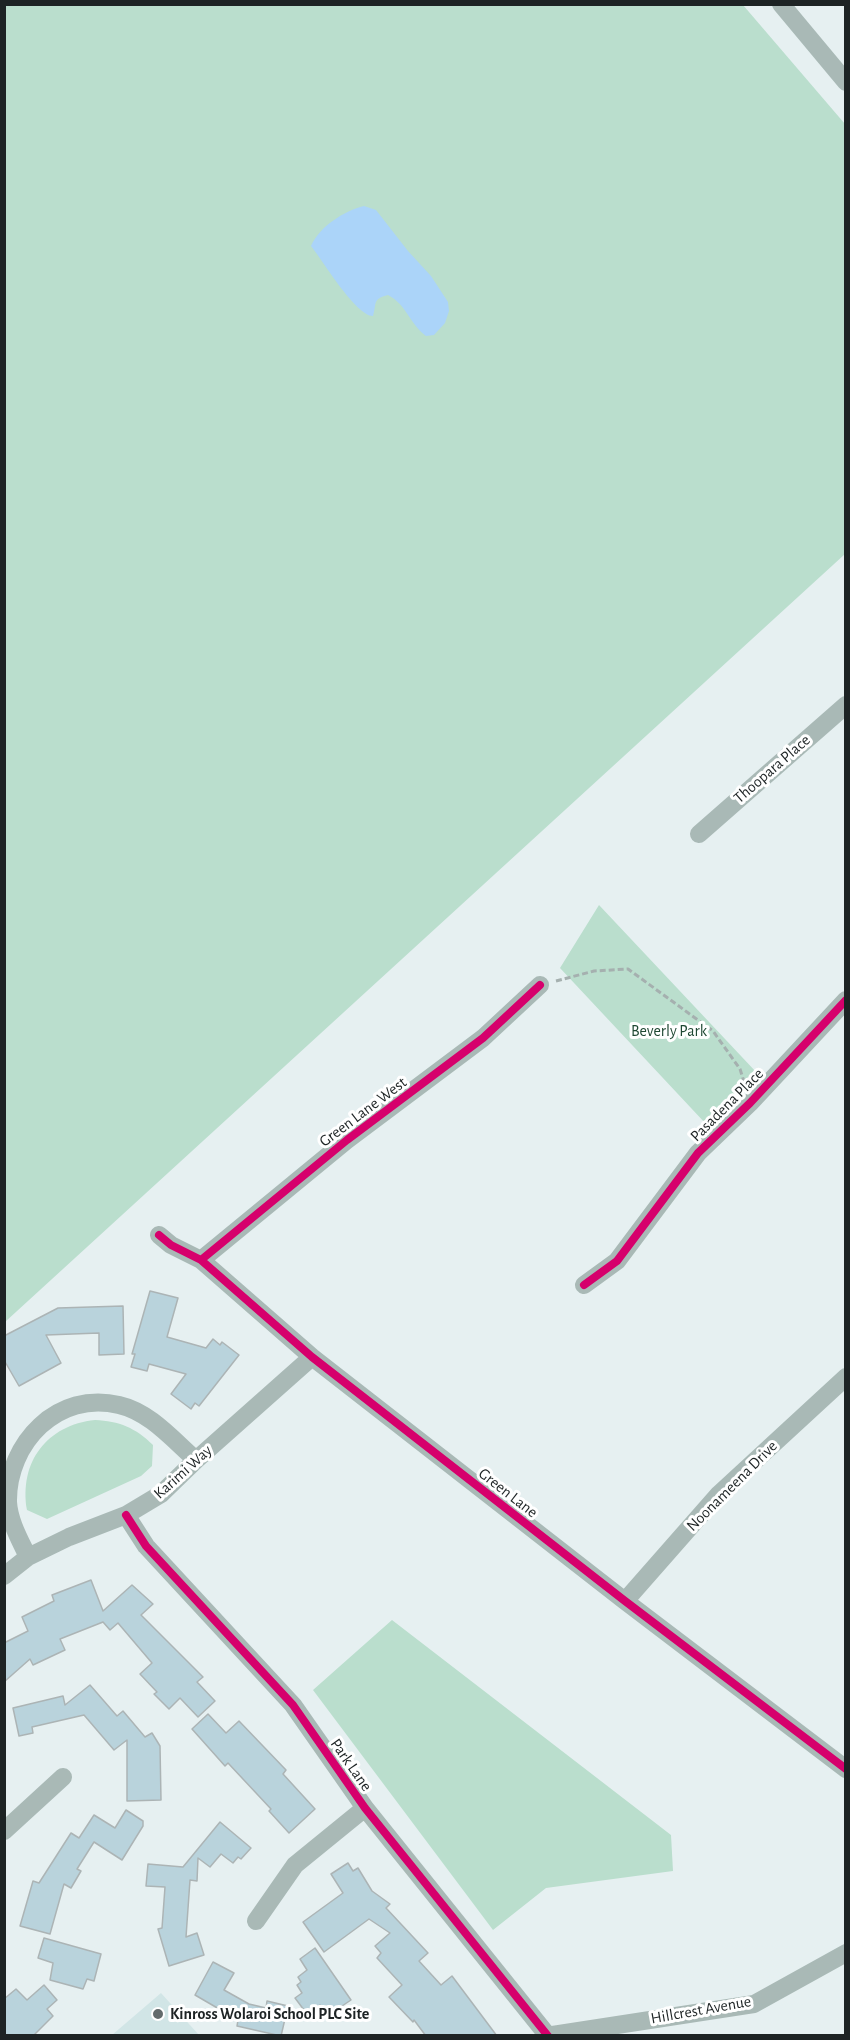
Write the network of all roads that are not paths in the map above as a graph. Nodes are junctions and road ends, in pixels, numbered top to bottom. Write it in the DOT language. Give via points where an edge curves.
graph roads {
  1 [pos="781,4"];
  2 [pos="846,82"];
  3 [pos="846,705"];
  4 [pos="699,834"];
  5 [pos="540,985"];
  6 [pos="846,1000"];
  7 [pos="159,1235"];
  8 [pos="201,1260"];
  9 [pos="584,1285"];
  10 [pos="312,1357"];
  11 [pos="846,1377"];
  12 [pos="196,1460"];
  13 [pos="126,1515"];
  14 [pos="28,1557"];
  15 [pos="4,1576"];
  16 [pos="625,1601"];
  17 [pos="846,1769"];
  18 [pos="63,1777"];
  19 [pos="365,1808"];
  20 [pos="4,1831"];
  21 [pos="256,1921"];
  22 [pos="846,1953"];
  23 [pos="547,2035"];
  1 -- 2 [label="street"];
  3 -- 4 [label="street, Thoopara Place"];
  5 -- 8 [label="street, Green Lane West" via="483,1038 347,1140"];
  6 -- 9 [label="street, Pasadena Place" via="698,1154 617,1261"];
  7 -- 8 [label="street, Green Lane"];
  8 -- 10 [label="street, Green Lane"];
  10 -- 12 [label="street, Karimi Way"];
  10 -- 16 [label="street, Green Lane"];
  11 -- 16 [label="street, Noonameena Drive" via="719,1494"];
  12 -- 13 [label="street, Karimi Way" via="161,1494"];
  12 -- 14 [label="street" via="145,1416 120,1405 94,1403 58,1412 24,1443 10,1476 10,1512"];
  13 -- 14 [label="street, Karimi Way"];
  13 -- 19 [label="street, Park Lane" via="146,1546 293,1705"];
  14 -- 15 [label="street, Karimi Way"];
  16 -- 17 [label="street, Green Lane"];
  18 -- 20 [label="street"];
  19 -- 21 [label="street" via="295,1865"];
  19 -- 23 [label="street, Park Lane"];
  22 -- 23 [label="street, Hillcrest Avenue" via="754,2004"];
}
